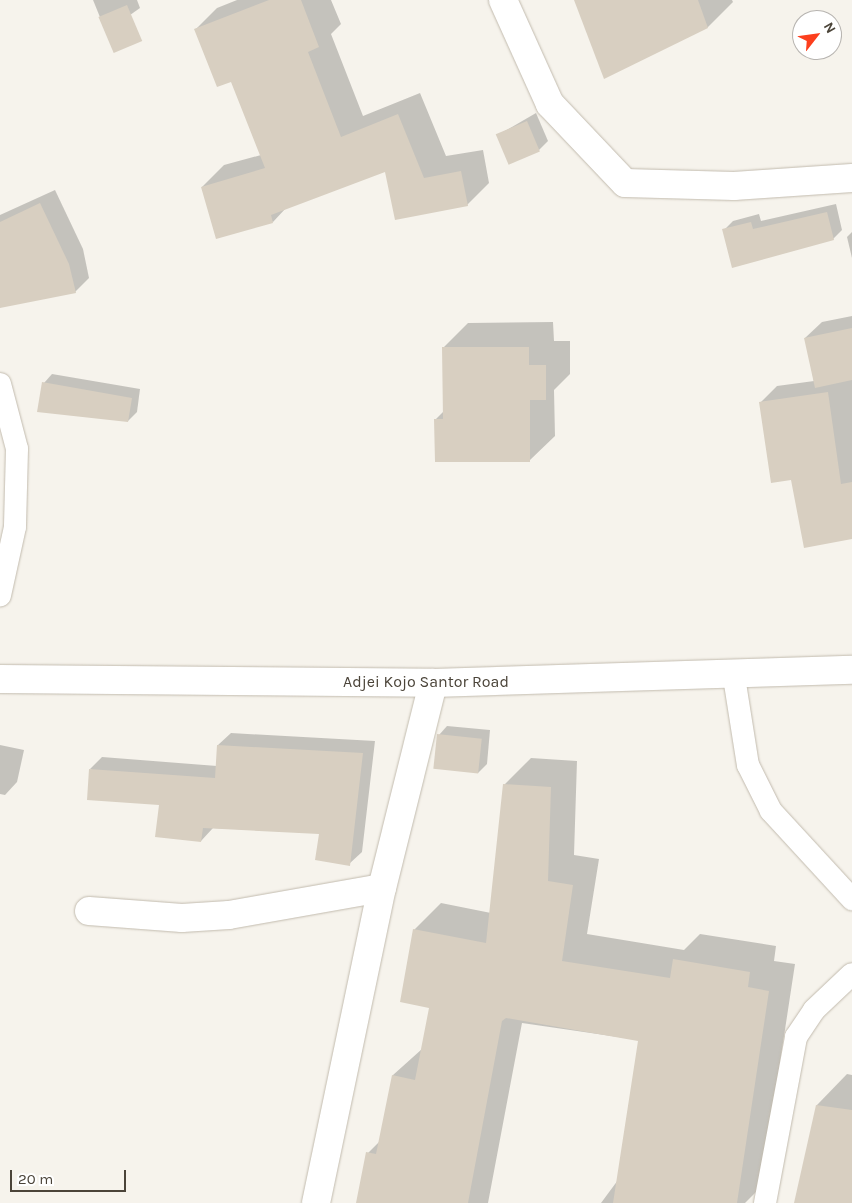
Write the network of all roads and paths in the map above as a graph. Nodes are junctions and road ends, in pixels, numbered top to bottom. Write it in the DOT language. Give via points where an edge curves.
graph roads {
  1 [pos="503,0"];
  2 [pos="852,178"];
  3 [pos="0,384"];
  4 [pos="0,595"];
  5 [pos="852,670"];
  6 [pos="734,677"];
  7 [pos="0,679"];
  8 [pos="433,683"];
  9 [pos="382,888"];
  10 [pos="852,899"];
  11 [pos="89,911"];
  12 [pos="852,974"];
  13 [pos="316,1203"];
  14 [pos="765,1203"];
  1 -- 2 [label="street" via="550,104 625,183 734,186"];
  3 -- 4 [label="lane" via="17,449 15,527"];
  5 -- 6 [label="street, Adjei Kojo Santor Road"];
  6 -- 8 [label="street, Adjei Kojo Santor Road"];
  6 -- 10 [label="lane" via="748,765 771,811"];
  7 -- 8 [label="street, Adjei Kojo Santor Road"];
  8 -- 9 [label="street"];
  9 -- 11 [label="street" via="229,915 182,918"];
  9 -- 13 [label="street"];
  12 -- 14 [label="lane" via="814,1010 796,1037"];
}
